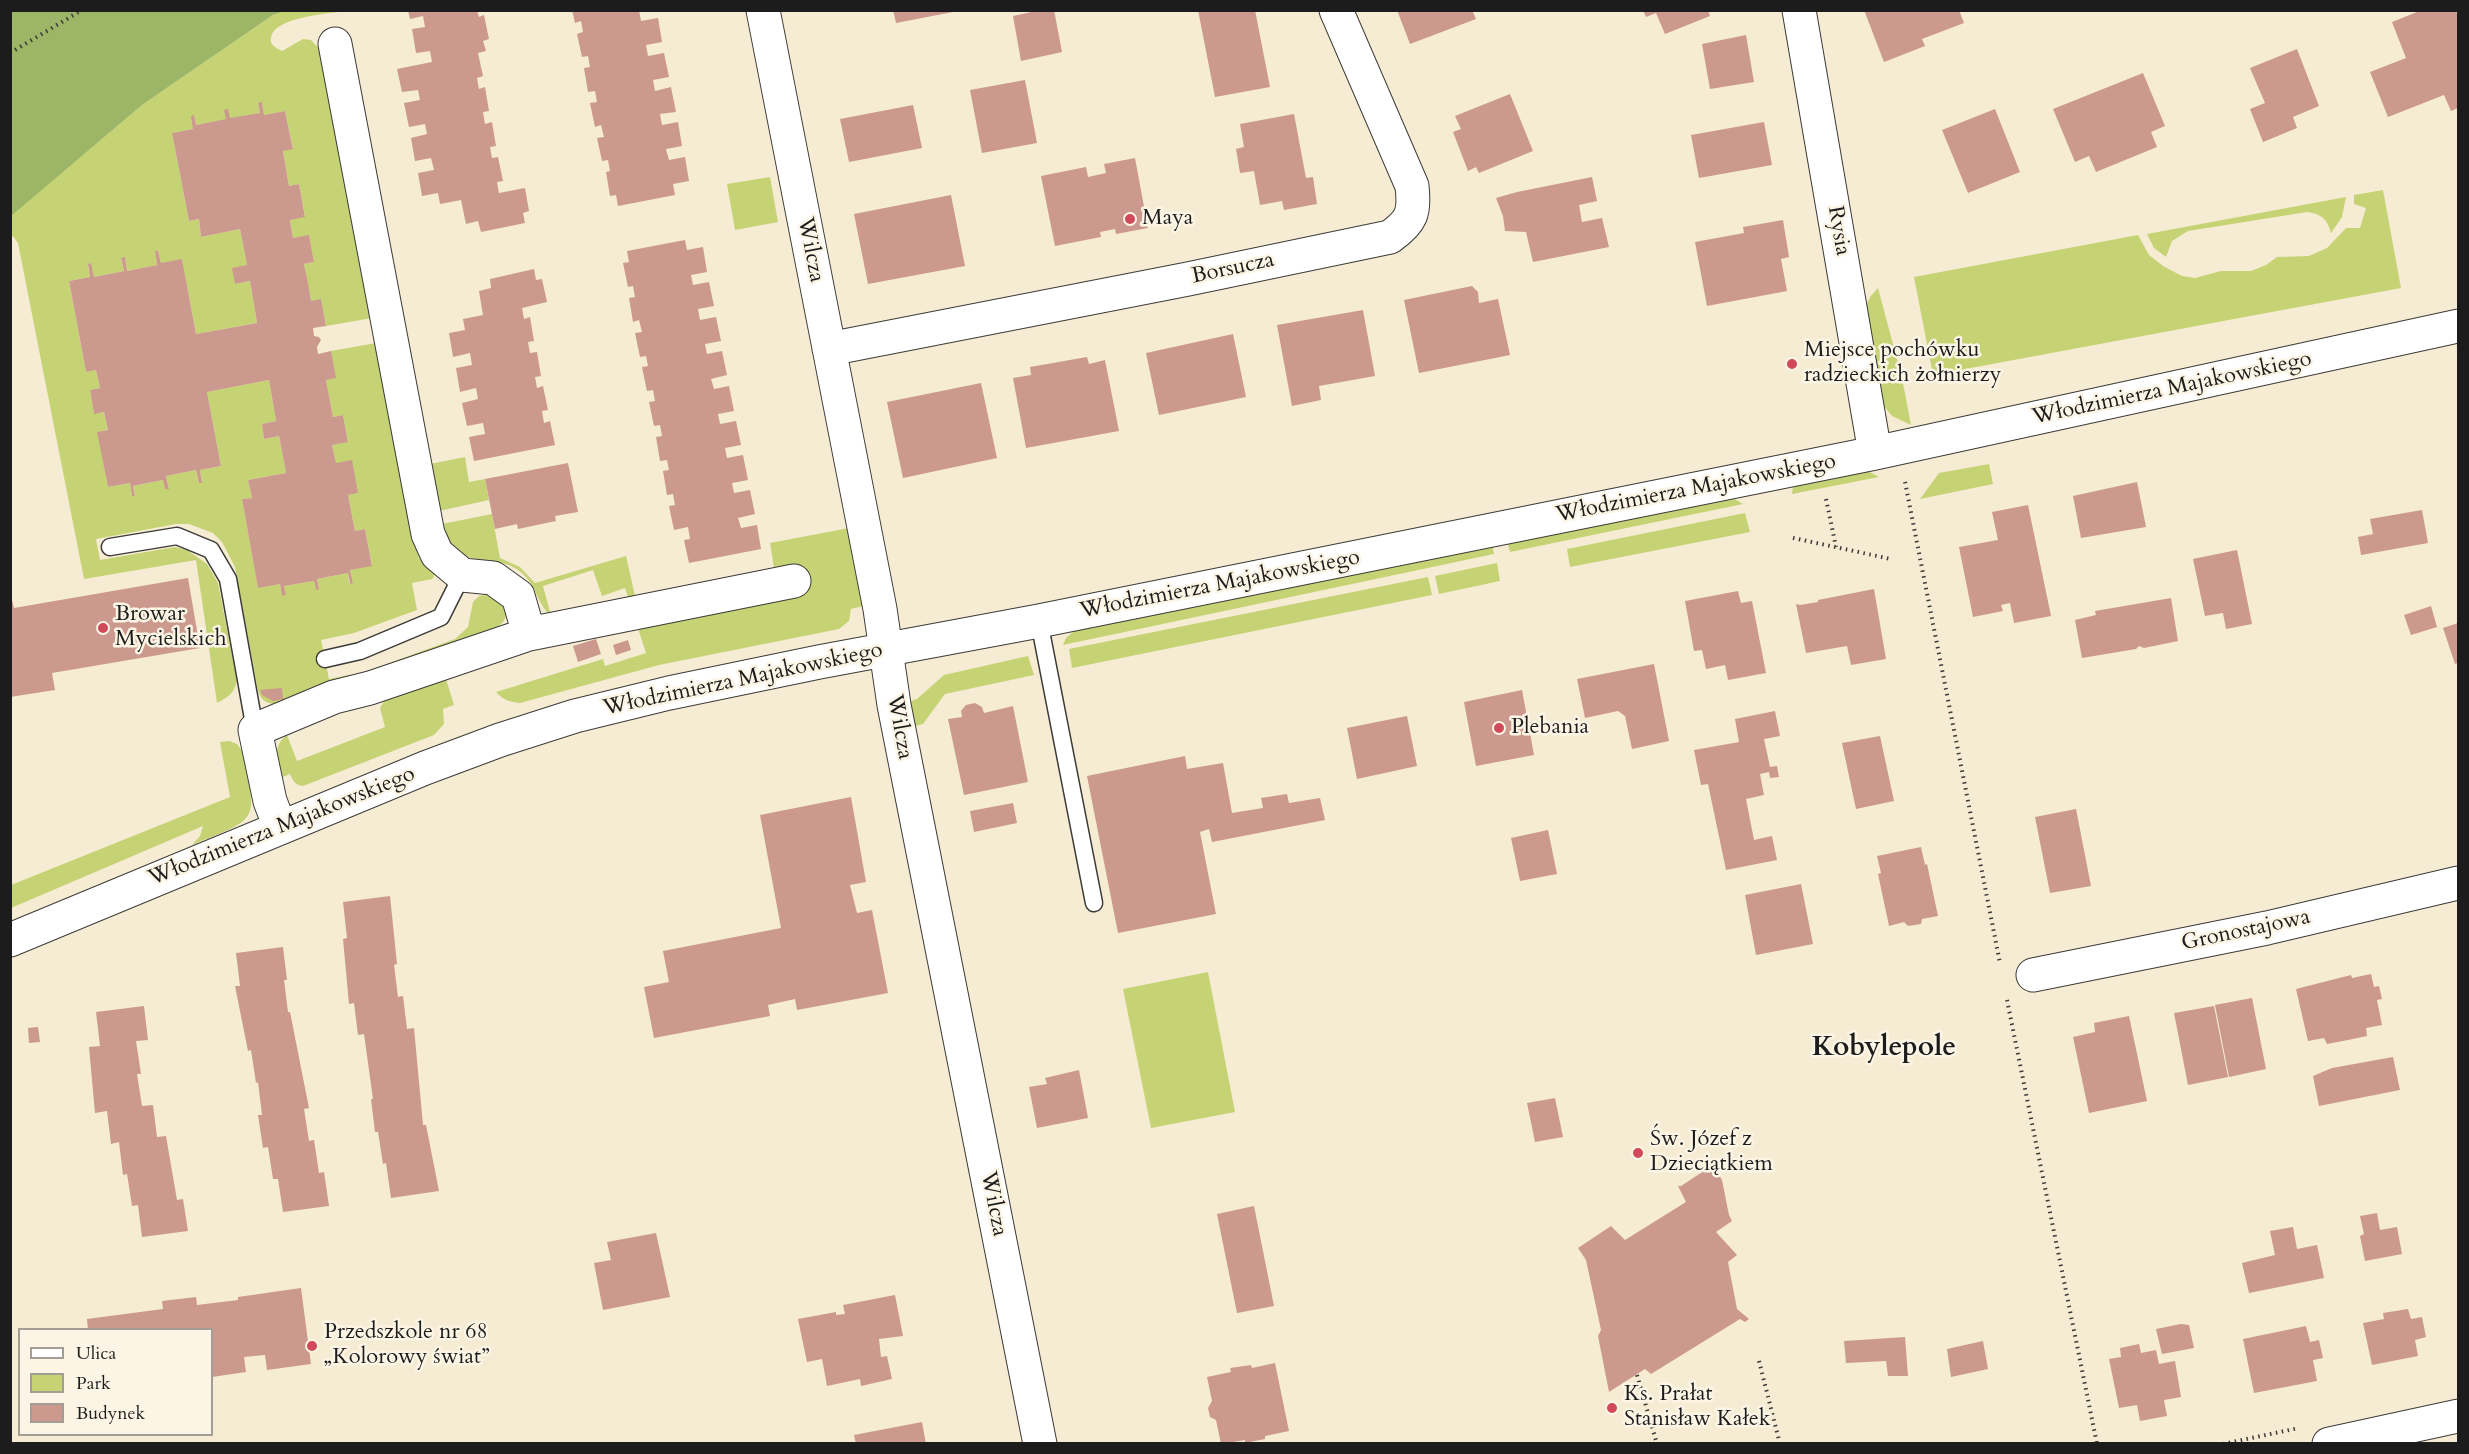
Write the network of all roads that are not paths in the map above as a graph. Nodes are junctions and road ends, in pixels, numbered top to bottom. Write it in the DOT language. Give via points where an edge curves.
graph roads {
  1 [pos="763,10"];
  2 [pos="1336,10"];
  3 [pos="1799,10"];
  4 [pos="335,44"];
  5 [pos="2458,327"];
  6 [pos="829,349"];
  7 [pos="1875,453"];
  8 [pos="110,547"];
  9 [pos="462,574"];
  10 [pos="794,581"];
  11 [pos="1040,621"];
  12 [pos="529,633"];
  13 [pos="886,650"];
  14 [pos="325,659"];
  15 [pos="255,730"];
  16 [pos="280,827"];
  17 [pos="2458,883"];
  18 [pos="1094,903"];
  19 [pos="10,940"];
  20 [pos="2033,975"];
  21 [pos="2458,1416"];
  22 [pos="1040,1443"];
  23 [pos="2329,1443"];
  1 -- 6 [label="street, Wilcza"];
  2 -- 6 [label="street, Borsucza" via="1412,186 1414,208 1405,225 1389,237"];
  3 -- 7 [label="street, Rysia"];
  4 -- 9 [label="street" via="428,534 437,554"];
  5 -- 7 [label="street, Włodzimierza Majakowskiego"];
  6 -- 13 [label="street, Wilcza"];
  7 -- 11 [label="street, Włodzimierza Majakowskiego"];
  8 -- 15 [label="lane" via="177,536 211,550 228,579"];
  9 -- 12 [label="street" via="494,578 518,596"];
  9 -- 14 [label="lane" via="441,617 360,651"];
  10 -- 12 [label="street"];
  11 -- 13 [label="street, Włodzimierza Majakowskiego"];
  11 -- 18 [label="lane"];
  12 -- 15 [label="street" via="334,697"];
  13 -- 16 [label="street, Włodzimierza Majakowskiego" via="575,716 425,768"];
  13 -- 22 [label="street, Wilcza"];
  15 -- 16 [label="street" via="270,801"];
  16 -- 19 [label="street, Włodzimierza Majakowskiego"];
  17 -- 20 [label="street, Gronostajowa" via="2266,928"];
  21 -- 23 [label="street"];
}
